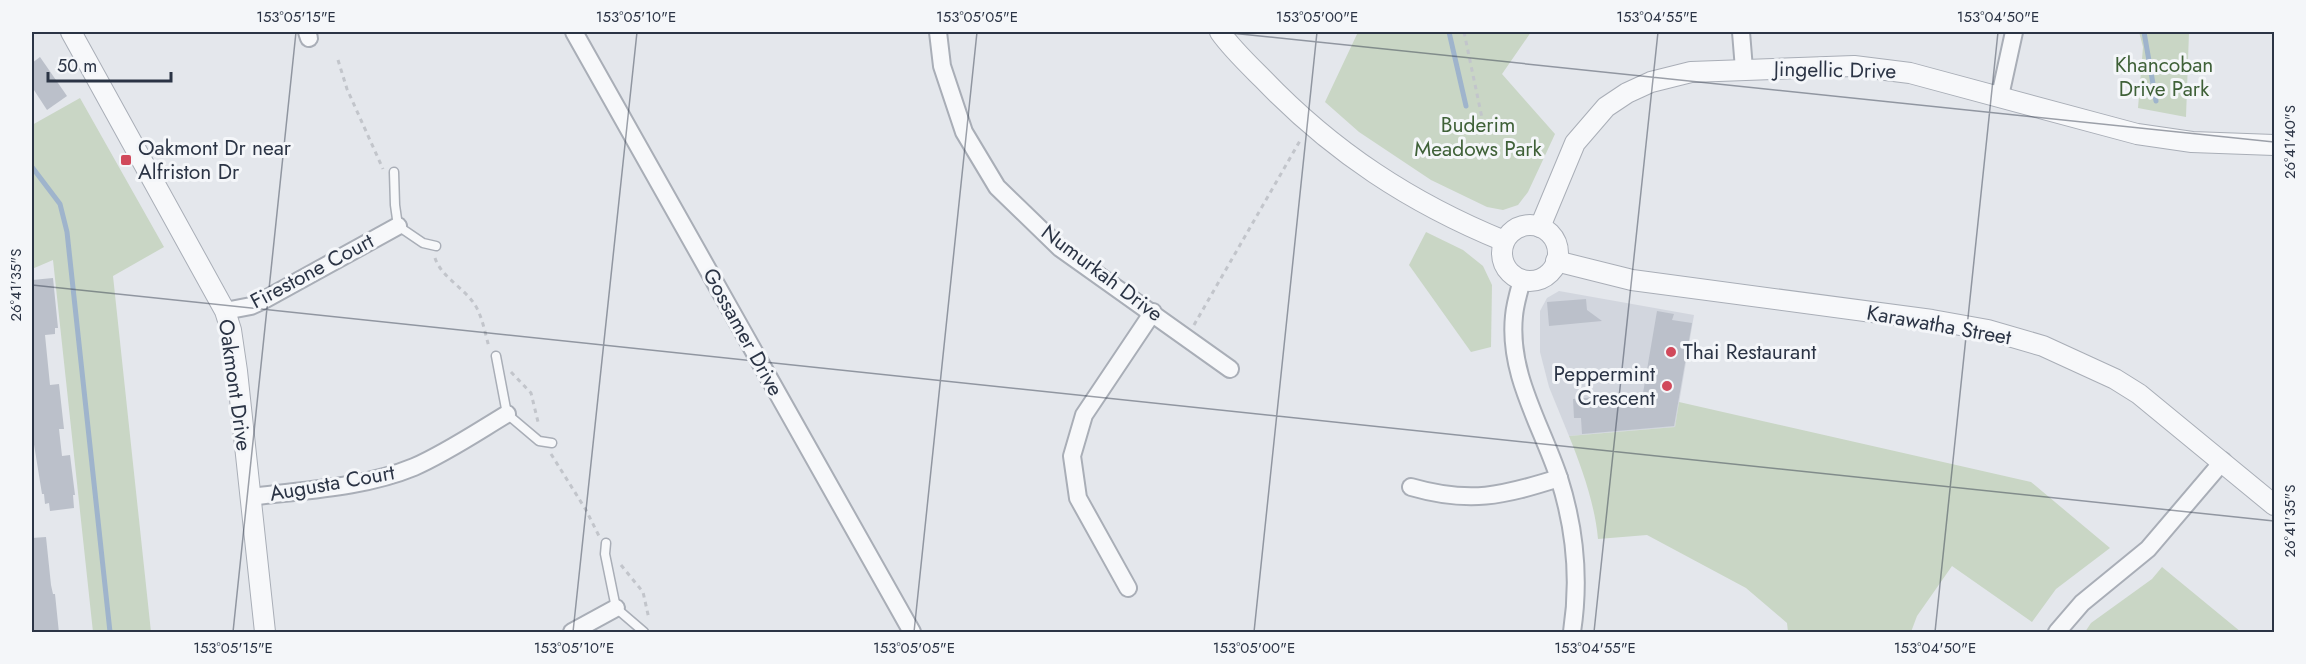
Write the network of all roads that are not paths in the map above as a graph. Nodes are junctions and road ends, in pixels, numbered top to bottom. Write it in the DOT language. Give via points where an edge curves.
graph roads {
  1 [pos="71,32"];
  2 [pos="574,32"];
  3 [pos="938,32"];
  4 [pos="1220,32"];
  5 [pos="1741,32"];
  6 [pos="2014,32"];
  7 [pos="1744,69"];
  8 [pos="2000,96"];
  9 [pos="2274,145"];
  10 [pos="394,172"];
  11 [pos="398,226"];
  12 [pos="1540,227"];
  13 [pos="1504,241"];
  14 [pos="436,246"];
  15 [pos="1556,261"];
  16 [pos="1522,280"];
  17 [pos="225,311"];
  18 [pos="1153,312"];
  19 [pos="496,356"];
  20 [pos="1230,369"];
  21 [pos="507,414"];
  22 [pos="552,442"];
  23 [pos="2223,462"];
  24 [pos="1559,478"];
  25 [pos="1411,487"];
  26 [pos="250,497"];
  27 [pos="2274,505"];
  28 [pos="606,543"];
  29 [pos="1128,588"];
  30 [pos="616,608"];
  31 [pos="1574,632"];
  32 [pos="265,633"];
  33 [pos="572,633"];
  34 [pos="644,633"];
  35 [pos="912,633"];
  36 [pos="2057,633"];
  1 -- 17 [label="street, Oakmont Drive"];
  2 -- 35 [label="street, Gossamer Drive"];
  3 -- 18 [label="street, Numurkah Drive" via="942,66 964,132 997,187 1060,248"];
  4 -- 13 [label="street" via="1284,102 1338,149 1400,192 1458,223"];
  5 -- 7 [label="street"];
  6 -- 8 [label="street"];
  7 -- 8 [label="street, Jingellic Drive" via="1854,66 1910,73"];
  7 -- 12 [label="street, Jingellic Drive" via="1691,72 1651,82 1606,107 1575,143"];
  8 -- 9 [label="street, Jingellic Drive" via="2138,134 2192,142"];
  10 -- 11 [label="lane"];
  11 -- 14 [label="lane" via="423,243"];
  11 -- 17 [label="street, Firestone Court" via="262,302"];
  12 -- 13 [label="street" via="1515,229"];
  12 -- 15 [label="street" via="1553,237"];
  13 -- 16 [label="street" via="1502,251 1507,269"];
  15 -- 16 [label="street" via="1553,269 1539,279"];
  15 -- 23 [label="street, Karawatha Street" via="1632,280 1932,320 2043,345 2139,394"];
  16 -- 24 [label="street" via="1514,315 1514,351 1521,383"];
  17 -- 26 [label="street, Oakmont Drive" via="235,355"];
  18 -- 20 [label="street, Numurkah Drive"];
  18 -- 29 [label="street" via="1084,415 1072,456 1078,498"];
  19 -- 21 [label="lane"];
  21 -- 22 [label="lane" via="539,441"];
  21 -- 26 [label="street, Augusta Court" via="430,459 397,473 347,485"];
  23 -- 27 [label="street, Karawatha Street"];
  23 -- 36 [label="street" via="2148,549 2082,603"];
  24 -- 25 [label="street" via="1478,498 1450,497"];
  24 -- 31 [label="street" via="1575,549"];
  26 -- 32 [label="street, Oakmont Drive"];
  28 -- 30 [label="lane" via="604,550"];
  30 -- 33 [label="street"];
  30 -- 34 [label="lane"];
}
